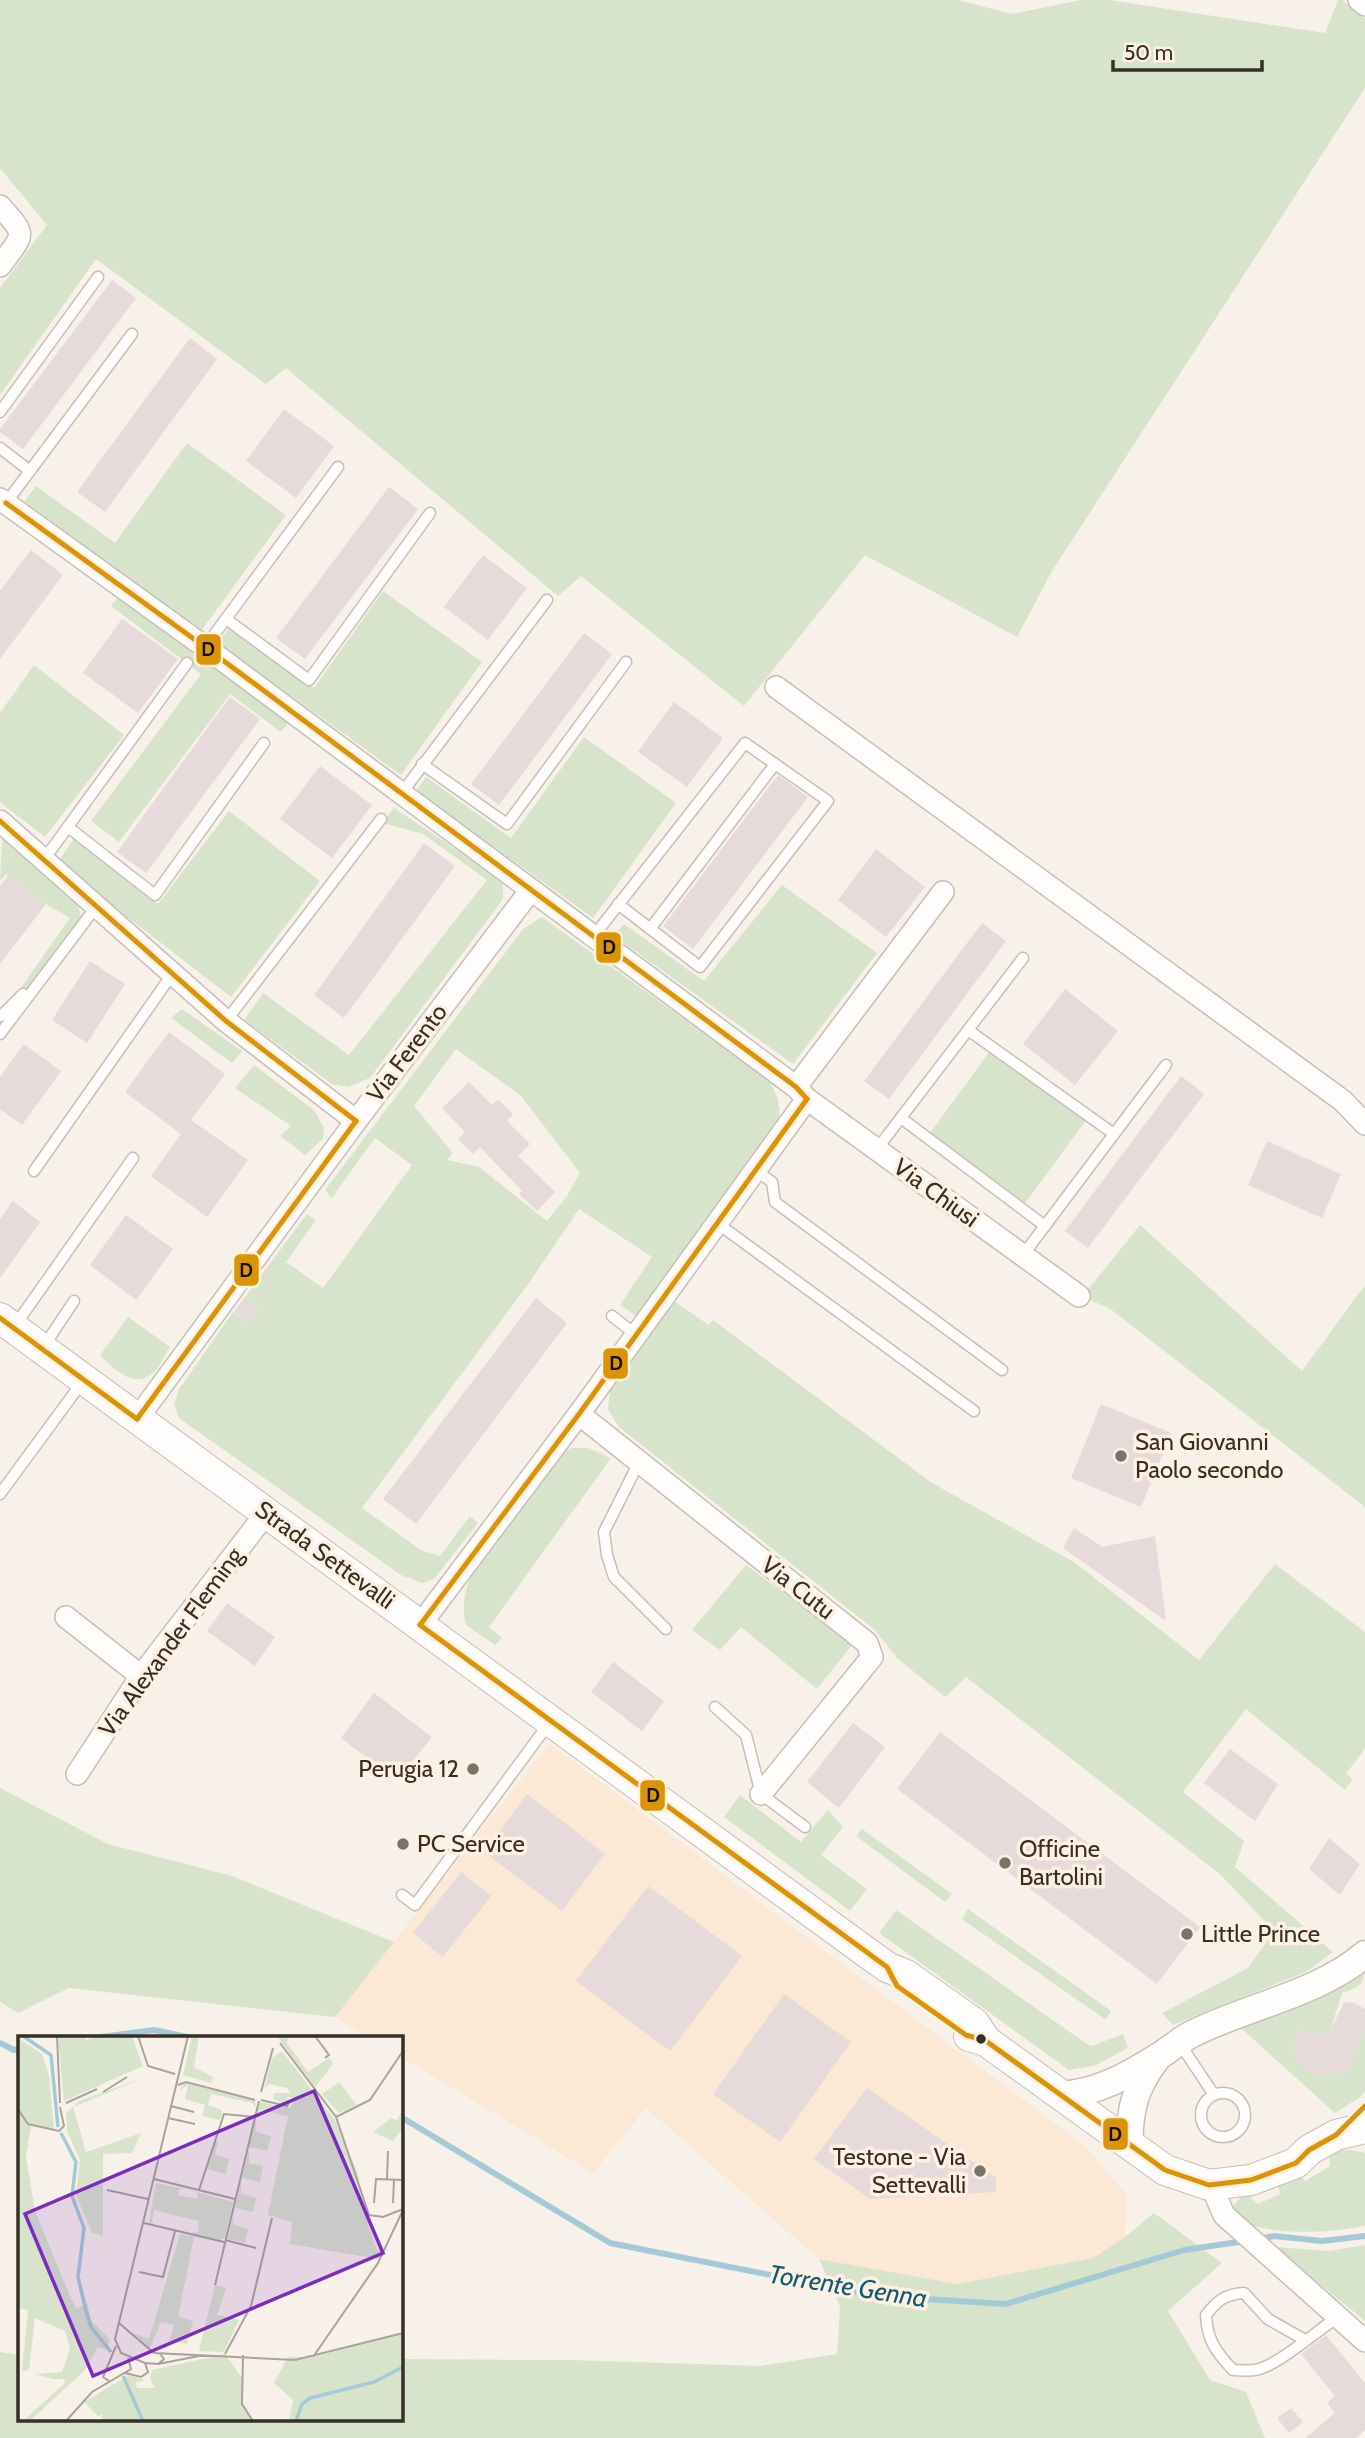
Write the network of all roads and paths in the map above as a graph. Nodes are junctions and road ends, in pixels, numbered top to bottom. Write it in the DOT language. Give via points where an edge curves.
graph roads {
  1 [pos="1359,0"];
  2 [pos="1365,5"];
  3 [pos="0,206"];
  4 [pos="0,266"];
  5 [pos="98,277"];
  6 [pos="132,334"];
  7 [pos="0,412"];
  8 [pos="0,448"];
  9 [pos="338,467"];
  10 [pos="30,471"];
  11 [pos="2,504"];
  12 [pos="430,513"];
  13 [pos="547,600"];
  14 [pos="226,619"];
  15 [pos="205,647"];
  16 [pos="626,662"];
  17 [pos="187,663"];
  18 [pos="776,687"];
  19 [pos="264,743"];
  20 [pos="422,764"];
  21 [pos="775,764"];
  22 [pos="401,794"];
  23 [pos="381,818"];
  24 [pos="0,821"];
  25 [pos="68,827"];
  26 [pos="43,861"];
  27 [pos="530,891"];
  28 [pos="943,892"];
  29 [pos="618,905"];
  30 [pos="96,907"];
  31 [pos="650,929"];
  32 [pos="593,937"];
  33 [pos="1023,958"];
  34 [pos="46,973"];
  35 [pos="173,973"];
  36 [pos="1,1016"];
  37 [pos="226,1021"];
  38 [pos="968,1030"];
  39 [pos="0,1034"];
  40 [pos="1166,1065"];
  41 [pos="802,1093"];
  42 [pos="901,1118"];
  43 [pos="356,1121"];
  44 [pos="1365,1124"];
  45 [pos="1114,1134"];
  46 [pos="877,1150"];
  47 [pos="133,1158"];
  48 [pos="755,1170"];
  49 [pos="34,1171"];
  50 [pos="716,1222"];
  51 [pos="1045,1226"];
  52 [pos="1023,1255"];
  53 [pos="1079,1296"];
  54 [pos="74,1301"];
  55 [pos="612,1316"];
  56 [pos="7,1323"];
  57 [pos="635,1334"];
  58 [pos="42,1349"];
  59 [pos="1002,1370"];
  60 [pos="83,1381"];
  61 [pos="974,1411"];
  62 [pos="579,1414"];
  63 [pos="137,1419"];
  64 [pos="639,1462"];
  65 [pos="0,1494"];
  66 [pos="267,1512"];
  67 [pos="65,1617"];
  68 [pos="420,1625"];
  69 [pos="666,1629"];
  70 [pos="141,1676"];
  71 [pos="715,1707"];
  72 [pos="550,1722"];
  73 [pos="77,1774"];
  74 [pos="761,1794"];
  75 [pos="805,1827"];
  76 [pos="402,1895"];
  77 [pos="1365,1954"];
  78 [pos="1169,2049"];
  79 [pos="1060,2095"];
  80 [pos="1214,2095"];
  81 [pos="1365,2106"];
  82 [pos="1365,2128"];
  83 [pos="1351,2138"];
  84 [pos="1129,2146"];
  85 [pos="1204,2182"];
  86 [pos="1338,2317"];
  87 [pos="1305,2340"];
  88 [pos="1365,2341"];
  1 -- 2 [label="street"];
  3 -- 4 [label="street" via="19,228 20,240"];
  5 -- 7 [label="lane"];
  6 -- 10 [label="lane"];
  8 -- 10 [label="lane"];
  9 -- 14 [label="lane"];
  10 -- 11 [label="lane"];
  11 -- 15 [label="street, Via Chiusi"];
  12 -- 14 [label="lane" via="309,680"];
  13 -- 20 [label="lane"];
  14 -- 15 [label="lane"];
  15 -- 22 [label="street, Via Chiusi"];
  16 -- 20 [label="lane" via="507,824"];
  17 -- 25 [label="lane"];
  18 -- 44 [label="street" via="1343,1101"];
  19 -- 25 [label="lane" via="155,895"];
  20 -- 22 [label="lane"];
  21 -- 29 [label="lane" via="745,743"];
  21 -- 31 [label="lane"];
  21 -- 31 [label="lane" via="828,801 700,967"];
  22 -- 27 [label="street, Via Chiusi"];
  23 -- 37 [label="lane"];
  24 -- 26 [label="street"];
  25 -- 26 [label="lane"];
  26 -- 30 [label="street"];
  27 -- 32 [label="street, Via Chiusi"];
  27 -- 43 [label="street, Via Ferento"];
  28 -- 41 [label="street"];
  29 -- 31 [label="lane"];
  29 -- 32 [label="lane"];
  30 -- 34 [label="lane"];
  30 -- 35 [label="street"];
  32 -- 41 [label="street, Via Chiusi"];
  33 -- 38 [label="lane"];
  34 -- 36 [label="lane"];
  34 -- 39 [label="lane"];
  35 -- 37 [label="street"];
  35 -- 49 [label="lane"];
  37 -- 43 [label="street"];
  38 -- 42 [label="lane"];
  38 -- 45 [label="lane"];
  40 -- 45 [label="lane"];
  41 -- 46 [label="street, Via Chiusi"];
  41 -- 48 [label="street"];
  42 -- 46 [label="lane"];
  42 -- 51 [label="lane"];
  43 -- 63 [label="street, Via Ferento"];
  45 -- 51 [label="lane"];
  46 -- 52 [label="street, Via Chiusi"];
  47 -- 56 [label="lane"];
  48 -- 50 [label="street"];
  48 -- 59 [label="lane" via="772,1182 775,1202"];
  50 -- 57 [label="street"];
  50 -- 61 [label="lane"];
  51 -- 52 [label="lane"];
  52 -- 53 [label="street, Via Chiusi"];
  54 -- 58 [label="lane"];
  55 -- 57 [label="lane"];
  56 -- 58 [label="main road, Strada Settevalli"];
  57 -- 62 [label="street"];
  58 -- 60 [label="main road, Strada Settevalli"];
  60 -- 63 [label="main road, Strada Settevalli"];
  60 -- 65 [label="lane"];
  62 -- 64 [label="street, Via Cutu"];
  62 -- 68 [label="street"];
  63 -- 66 [label="main road, Strada Settevalli"];
  64 -- 69 [label="lane" via="604,1532 607,1555 614,1577"];
  64 -- 74 [label="street, Via Cutu" via="867,1643 872,1657"];
  66 -- 68 [label="main road, Strada Settevalli"];
  66 -- 70 [label="street, Via Alexander Fleming"];
  67 -- 70 [label="street"];
  68 -- 72 [label="main road, Strada Settevalli"];
  70 -- 73 [label="street, Via Alexander Fleming"];
  71 -- 74 [label="lane" via="746,1735"];
  72 -- 76 [label="lane" via="415,1905"];
  72 -- 79 [label="main road, Strada Settevalli" via="887,1967 906,1975 974,2023 986,2041"];
  74 -- 75 [label="lane"];
  77 -- 78 [label="street" via="1336,1975 1189,2035"];
  78 -- 79 [label="street" via="1104,2085 1082,2094"];
  78 -- 80 [label="lane"];
  78 -- 84 [label="street" via="1142,2080 1134,2097"];
  79 -- 84 [label="main road, Strada Settevalli"];
  80 -- 80 [label="lane" via="1203,2105 1204,2126 1221,2137 1234,2134 1245,2117 1241,2102 1229,2094"];
  81 -- 83 [label="main road"];
  82 -- 83 [label="main road"];
  83 -- 85 [label="main road" via="1292,2152"];
  84 -- 85 [label="main road, Strada Settevalli" via="1164,2170"];
  85 -- 86 [label="street" via="1224,2215"];
  86 -- 87 [label="lane"];
  86 -- 88 [label="street"];
  87 -- 87 [label="lane" via="1256,2370 1233,2370 1207,2333 1206,2315 1219,2299 1244,2293 1268,2319"];
}
